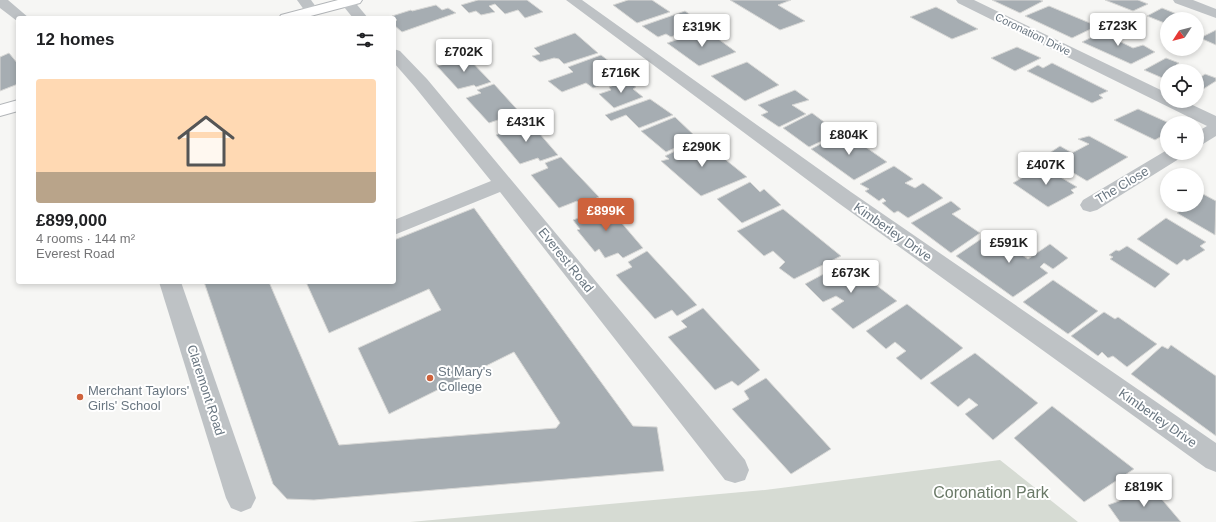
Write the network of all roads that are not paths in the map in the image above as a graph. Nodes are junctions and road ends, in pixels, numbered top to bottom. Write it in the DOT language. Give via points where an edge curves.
graph roads {
  1 [pos="573,0"];
  2 [pos="963,0"];
  3 [pos="1180,0"];
  4 [pos="0,1"];
  5 [pos="351,1"];
  6 [pos="308,6"];
  7 [pos="1216,14"];
  8 [pos="19,16"];
  9 [pos="290,16"];
  10 [pos="360,16"];
  11 [pos="396,56"];
  12 [pos="1160,97"];
  13 [pos="16,106"];
  14 [pos="1184,108"];
  15 [pos="0,112"];
  16 [pos="1216,124"];
  17 [pos="1216,128"];
  18 [pos="1204,136"];
  19 [pos="1164,160"];
  20 [pos="504,183"];
  21 [pos="1090,205"];
  22 [pos="396,227"];
  23 [pos="171,284"];
  24 [pos="1216,459"];
  25 [pos="735,470"];
  26 [pos="241,498"];
  1 -- 24 [label="street, Kimberley Drive" via="844,197"];
  2 -- 12 [label="street, Coronation Drive"];
  3 -- 7 [label="street"];
  4 -- 8 [label="street"];
  5 -- 6 [label="highway"];
  5 -- 10 [label="street"];
  6 -- 9 [label="highway"];
  11 -- 20 [label="street, Everest Road"];
  13 -- 15 [label="highway"];
  14 -- 16 [label="street"];
  17 -- 18 [label="street"];
  19 -- 21 [label="street, The Close"];
  20 -- 22 [label="street"];
  20 -- 25 [label="street, Everest Road"];
  23 -- 26 [label="street, Claremont Road"];
}
